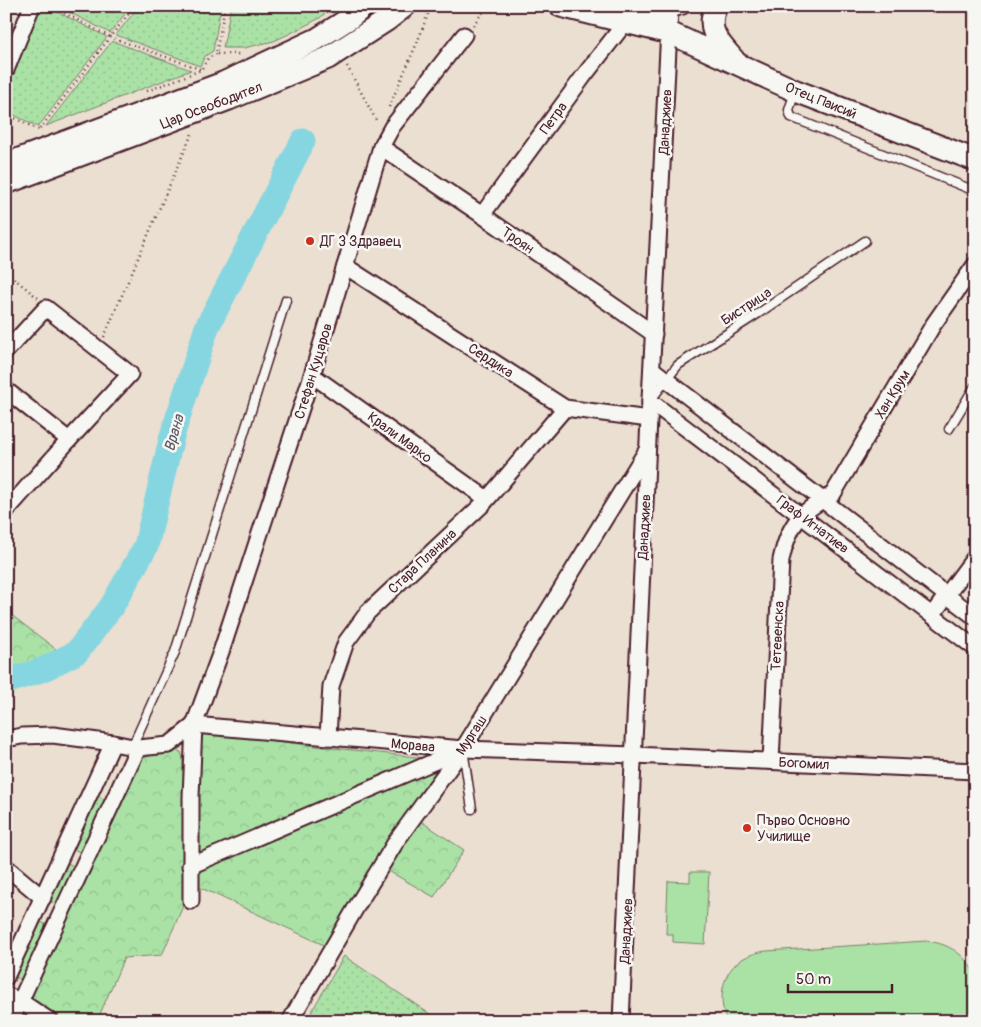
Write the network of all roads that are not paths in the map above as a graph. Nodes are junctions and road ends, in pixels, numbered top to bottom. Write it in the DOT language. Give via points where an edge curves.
graph roads {
  1 [pos="32,6"];
  2 [pos="364,6"];
  3 [pos="405,6"];
  4 [pos="561,6"];
  5 [pos="716,6"];
  6 [pos="677,8"];
  7 [pos="625,23"];
  8 [pos="670,33"];
  9 [pos="464,35"];
  10 [pos="737,64"];
  11 [pos="6,70"];
  12 [pos="796,91"];
  13 [pos="384,142"];
  14 [pos="975,160"];
  15 [pos="6,164"];
  16 [pos="6,183"];
  17 [pos="975,190"];
  18 [pos="482,215"];
  19 [pos="865,241"];
  20 [pos="975,265"];
  21 [pos="345,266"];
  22 [pos="286,300"];
  23 [pos="654,334"];
  24 [pos="6,351"];
  25 [pos="652,368"];
  26 [pos="312,375"];
  27 [pos="666,380"];
  28 [pos="975,386"];
  29 [pos="6,390"];
  30 [pos="650,401"];
  31 [pos="565,408"];
  32 [pos="649,419"];
  33 [pos="949,429"];
  34 [pos="69,440"];
  35 [pos="648,448"];
  36 [pos="487,499"];
  37 [pos="822,500"];
  38 [pos="6,511"];
  39 [pos="801,515"];
  40 [pos="975,557"];
  41 [pos="946,595"];
  42 [pos="932,615"];
  43 [pos="975,617"];
  44 [pos="975,648"];
  45 [pos="194,725"];
  46 [pos="328,737"];
  47 [pos="6,739"];
  48 [pos="113,743"];
  49 [pos="135,748"];
  50 [pos="463,749"];
  51 [pos="634,754"];
  52 [pos="771,761"];
  53 [pos="975,771"];
  54 [pos="100,773"];
  55 [pos="123,779"];
  56 [pos="472,809"];
  57 [pos="63,854"];
  58 [pos="84,864"];
  59 [pos="190,866"];
  60 [pos="6,867"];
  61 [pos="190,901"];
  62 [pos="41,903"];
  63 [pos="59,917"];
  64 [pos="6,977"];
  65 [pos="13,998"];
  66 [pos="11,1021"];
  67 [pos="50,1021"];
  68 [pos="290,1021"];
  69 [pos="621,1021"];
  1 -- 11 [label="street"];
  2 -- 15 [label="street, Цар Освободител" via="317,39 223,83"];
  3 -- 16 [label="street, Цар Освободител" via="328,58 230,99"];
  4 -- 7 [label="street, Отец Паисий"];
  5 -- 10 [label="street" via="712,15 718,41"];
  6 -- 7 [label="street"];
  6 -- 8 [label="street, Данаджиев"];
  7 -- 8 [label="street, Отец Паисий"];
  7 -- 18 [label="street, Петра"];
  8 -- 10 [label="street, Отец Паисий"];
  8 -- 23 [label="street, Данаджиев"];
  9 -- 13 [label="street, Стефан Куцаров" via="392,127"];
  10 -- 12 [label="street, Отец Паисий"];
  12 -- 14 [label="street, Отец Паисий"];
  12 -- 17 [label="lane" via="789,110 791,117"];
  13 -- 18 [label="street, Троян"];
  13 -- 21 [label="street, Стефан Куцаров"];
  18 -- 23 [label="street, Троян"];
  19 -- 27 [label="lane, Бистрица" via="678,365"];
  20 -- 37 [label="street, Хан Крум" via="933,325 833,494"];
  21 -- 26 [label="street, Стефан Куцаров"];
  21 -- 31 [label="street, Сердика"];
  22 -- 49 [label="lane" via="174,652"];
  23 -- 25 [label="street, Данаджиев"];
  24 -- 34 [label="street" via="46,308 130,374"];
  25 -- 27 [label="street, Граф Игнатиев"];
  25 -- 30 [label="street, Данаджиев"];
  26 -- 36 [label="street, Крали Марко"];
  26 -- 45 [label="street, Стефан Куцаров"];
  27 -- 30 [label="lane, Бистрица"];
  27 -- 37 [label="street, Граф Игнатиев"];
  28 -- 33 [label="lane"];
  29 -- 34 [label="street"];
  30 -- 32 [label="street, Данаджиев"];
  30 -- 39 [label="street, Граф Игнатиев"];
  31 -- 32 [label="street, Сердика"];
  31 -- 36 [label="street, Стара Планина"];
  32 -- 35 [label="street, Данаджиев"];
  34 -- 38 [label="street"];
  35 -- 50 [label="street, Мургаш"];
  35 -- 51 [label="street, Данаджиев"];
  36 -- 46 [label="street, Стара Планина" via="368,612 346,642 331,686"];
  37 -- 39 [label="street, Хан Крум"];
  37 -- 41 [label="street, Граф Игнатиев"];
  39 -- 42 [label="street, Граф Игнатиев"];
  39 -- 52 [label="street, Тетевенска" via="792,525 781,560"];
  40 -- 41 [label="street"];
  41 -- 42 [label="street"];
  41 -- 43 [label="street, Граф Игнатиев"];
  42 -- 44 [label="street, Граф Игнатиев"];
  45 -- 46 [label="street, Морава"];
  45 -- 49 [label="street" via="169,745"];
  45 -- 59 [label="street"];
  46 -- 50 [label="street, Морава"];
  47 -- 48 [label="street" via="53,735"];
  48 -- 49 [label="street"];
  48 -- 54 [label="street"];
  49 -- 55 [label="street"];
  50 -- 51 [label="street, Морава"];
  50 -- 56 [label="lane"];
  50 -- 59 [label="street"];
  50 -- 68 [label="street, Мургаш" via="397,840"];
  51 -- 52 [label="street, Богомил"];
  51 -- 69 [label="street, Данаджиев"];
  52 -- 53 [label="street, Богомил"];
  54 -- 55 [label="street"];
  54 -- 57 [label="street"];
  55 -- 58 [label="street"];
  57 -- 58 [label="street"];
  57 -- 62 [label="street"];
  58 -- 63 [label="street"];
  59 -- 61 [label="street"];
  60 -- 62 [label="street"];
  62 -- 63 [label="street"];
  62 -- 64 [label="street"];
  63 -- 65 [label="street"];
  65 -- 66 [label="street"];
  65 -- 67 [label="street"];
}
